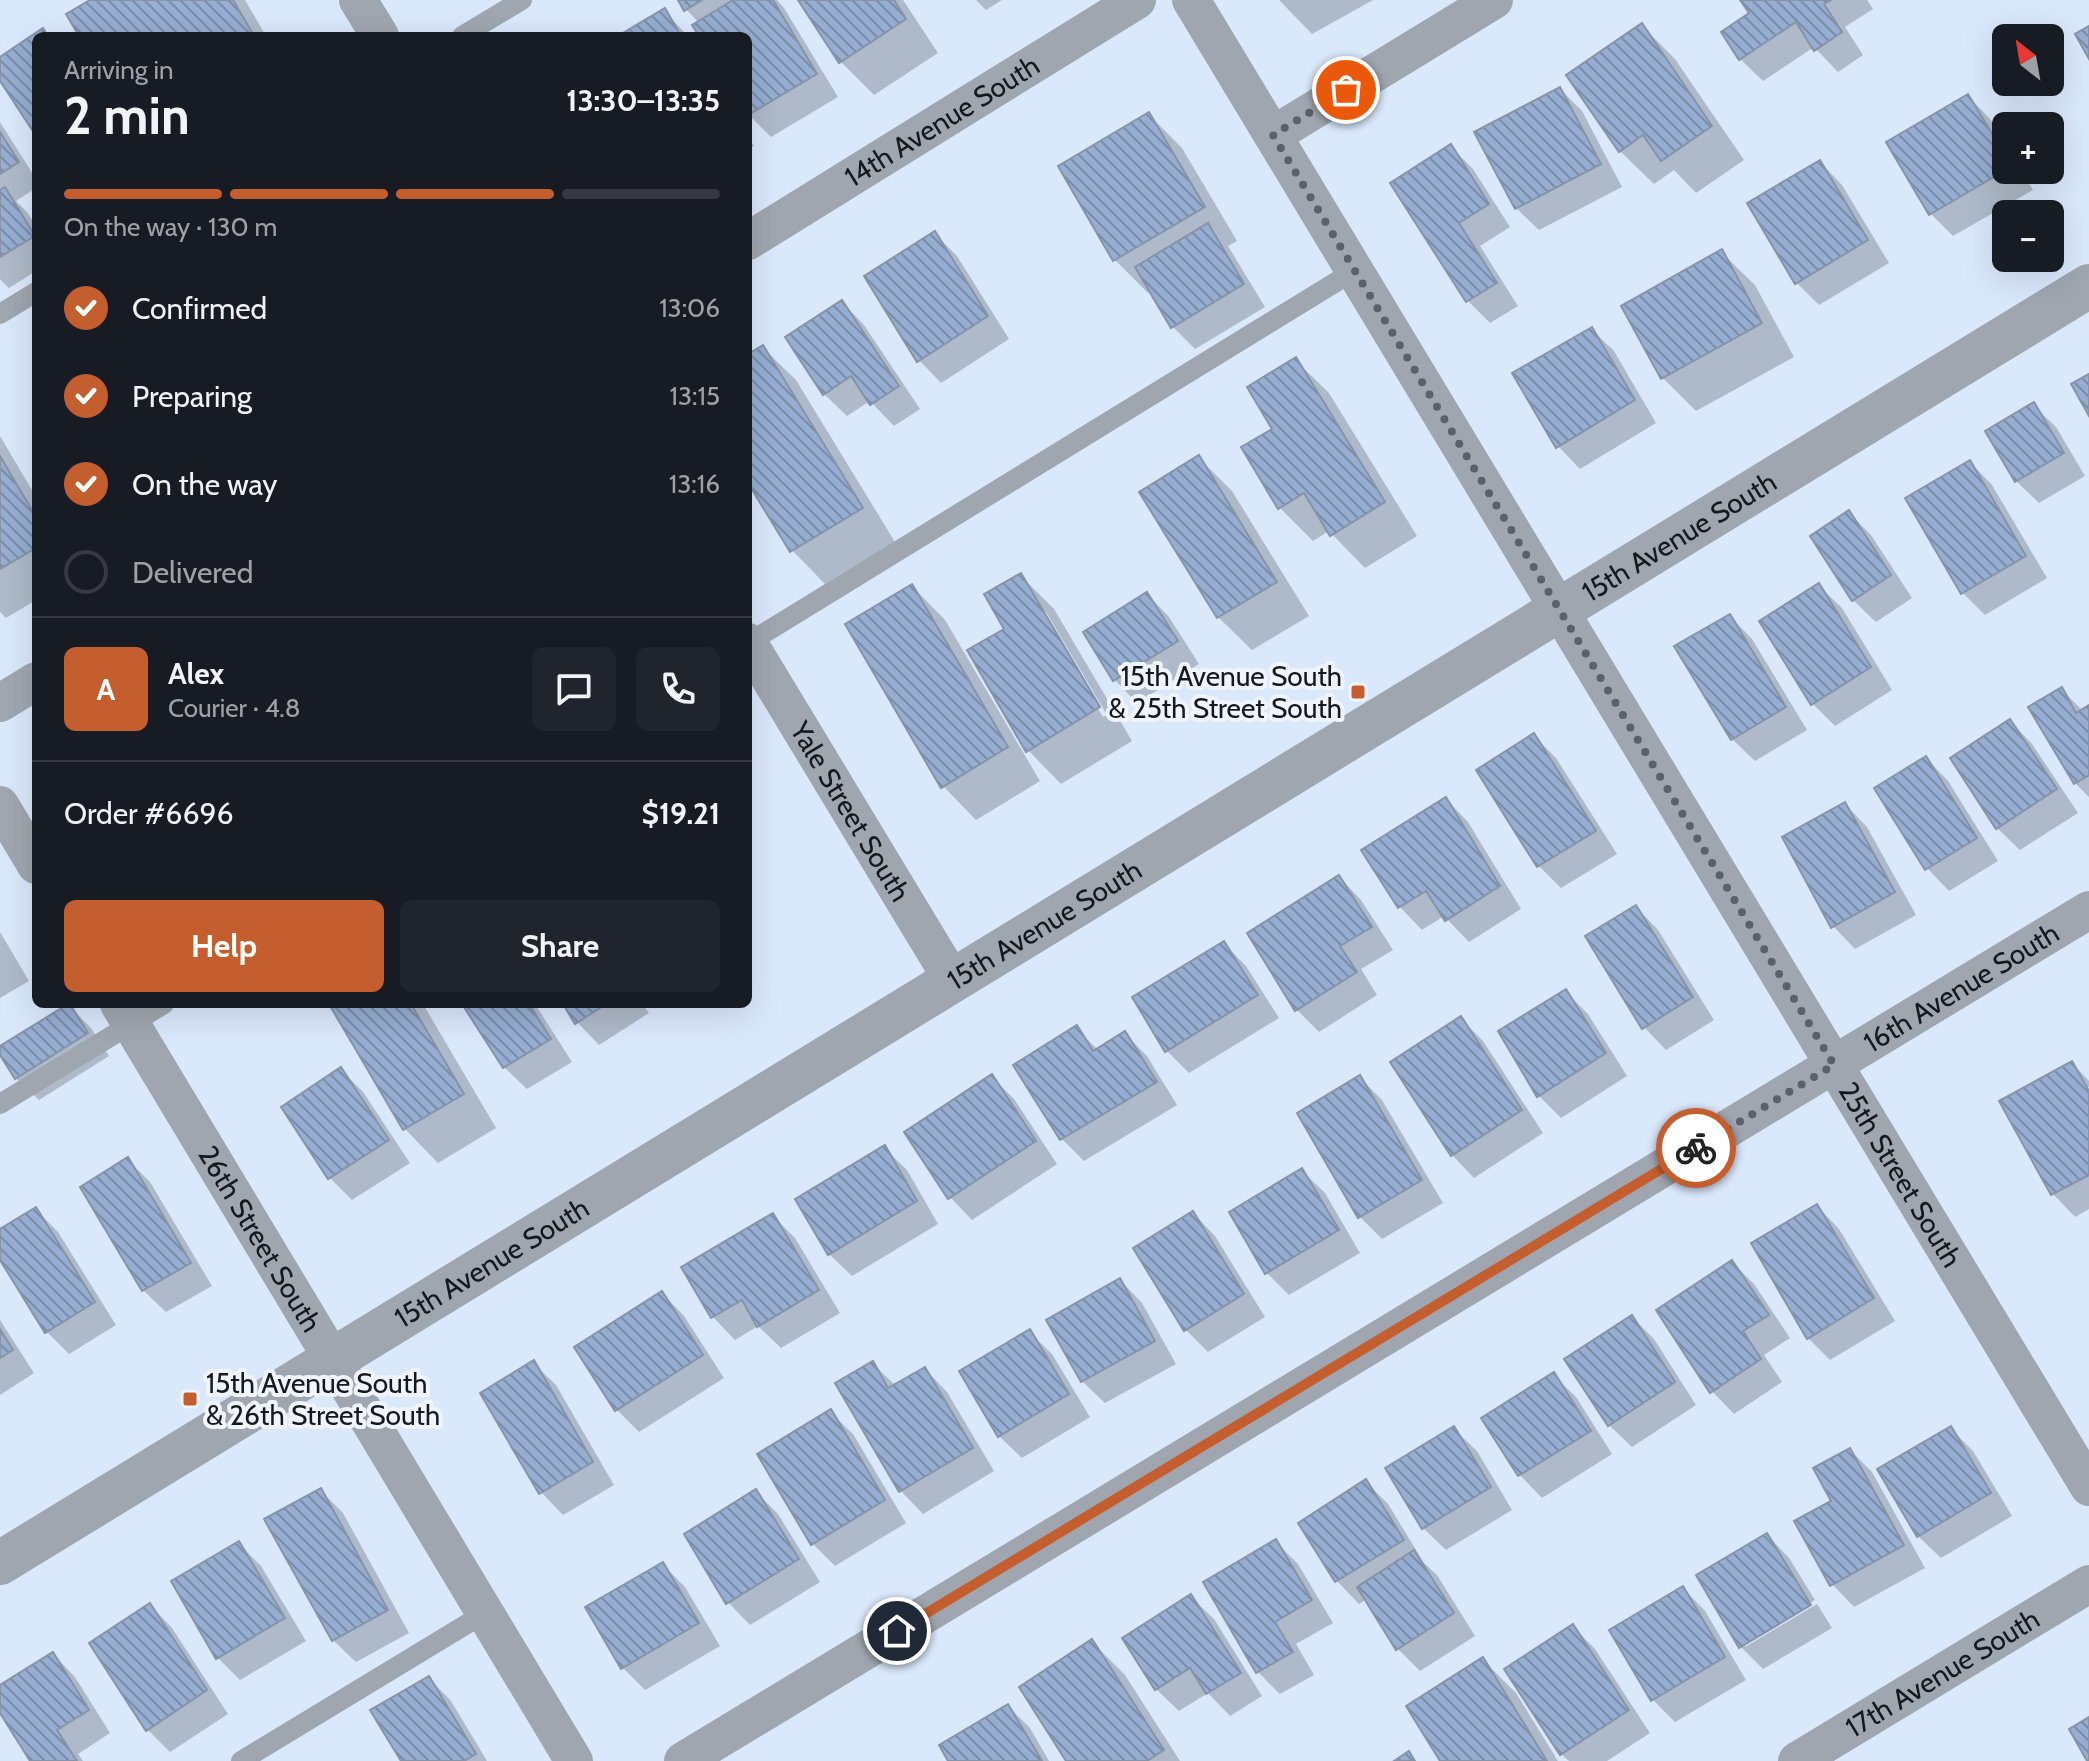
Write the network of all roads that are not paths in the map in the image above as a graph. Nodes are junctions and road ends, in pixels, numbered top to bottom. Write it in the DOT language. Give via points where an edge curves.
graph roads {
  1 [pos="358,0"];
  2 [pos="522,0"];
  3 [pos="1137,0"];
  4 [pos="1191,0"];
  5 [pos="1494,0"];
  6 [pos="378,32"];
  7 [pos="469,32"];
  8 [pos="1273,135"];
  9 [pos="752,239"];
  10 [pos="1354,271"];
  11 [pos="2089,286"];
  12 [pos="32,294"];
  13 [pos="0,314"];
  14 [pos="1559,610"];
  15 [pos="752,640"];
  16 [pos="752,649"];
  17 [pos="32,683"];
  18 [pos="0,703"];
  19 [pos="0,805"];
  20 [pos="32,858"];
  21 [pos="2089,910"];
  22 [pos="953,981"];
  23 [pos="149,1008"];
  24 [pos="126,1014"];
  25 [pos="1834,1065"];
  26 [pos="0,1104"];
  27 [pos="333,1360"];
  28 [pos="2089,1487"];
  29 [pos="0,1563"];
  30 [pos="2089,1584"];
  31 [pos="485,1613"];
  32 [pos="241,1761"];
  33 [pos="574,1761"];
  34 [pos="683,1761"];
  35 [pos="1797,1761"];
  1 -- 6 [label="street"];
  2 -- 7 [label="lane"];
  3 -- 9 [label="street, 14th Avenue South"];
  4 -- 8 [label="street, 25th Street South"];
  5 -- 8 [label="street"];
  8 -- 10 [label="street, 25th Street South"];
  10 -- 14 [label="street, 25th Street South"];
  10 -- 15 [label="lane"];
  11 -- 14 [label="street, 15th Avenue South"];
  12 -- 13 [label="lane"];
  14 -- 22 [label="street, 15th Avenue South"];
  14 -- 25 [label="street, 25th Street South"];
  16 -- 22 [label="street, Yale Street South"];
  17 -- 18 [label="street"];
  19 -- 20 [label="street"];
  21 -- 25 [label="street, 16th Avenue South"];
  22 -- 27 [label="street, 15th Avenue South"];
  23 -- 24 [label="lane"];
  24 -- 26 [label="lane"];
  24 -- 27 [label="street, 26th Street South"];
  25 -- 28 [label="street, 25th Street South"];
  25 -- 34 [label="street, 16th Avenue South"];
  27 -- 29 [label="street, 15th Avenue South"];
  27 -- 31 [label="street, 26th Street South"];
  30 -- 35 [label="street, 17th Avenue South"];
  31 -- 32 [label="lane"];
  31 -- 33 [label="street, 26th Street South"];
}
